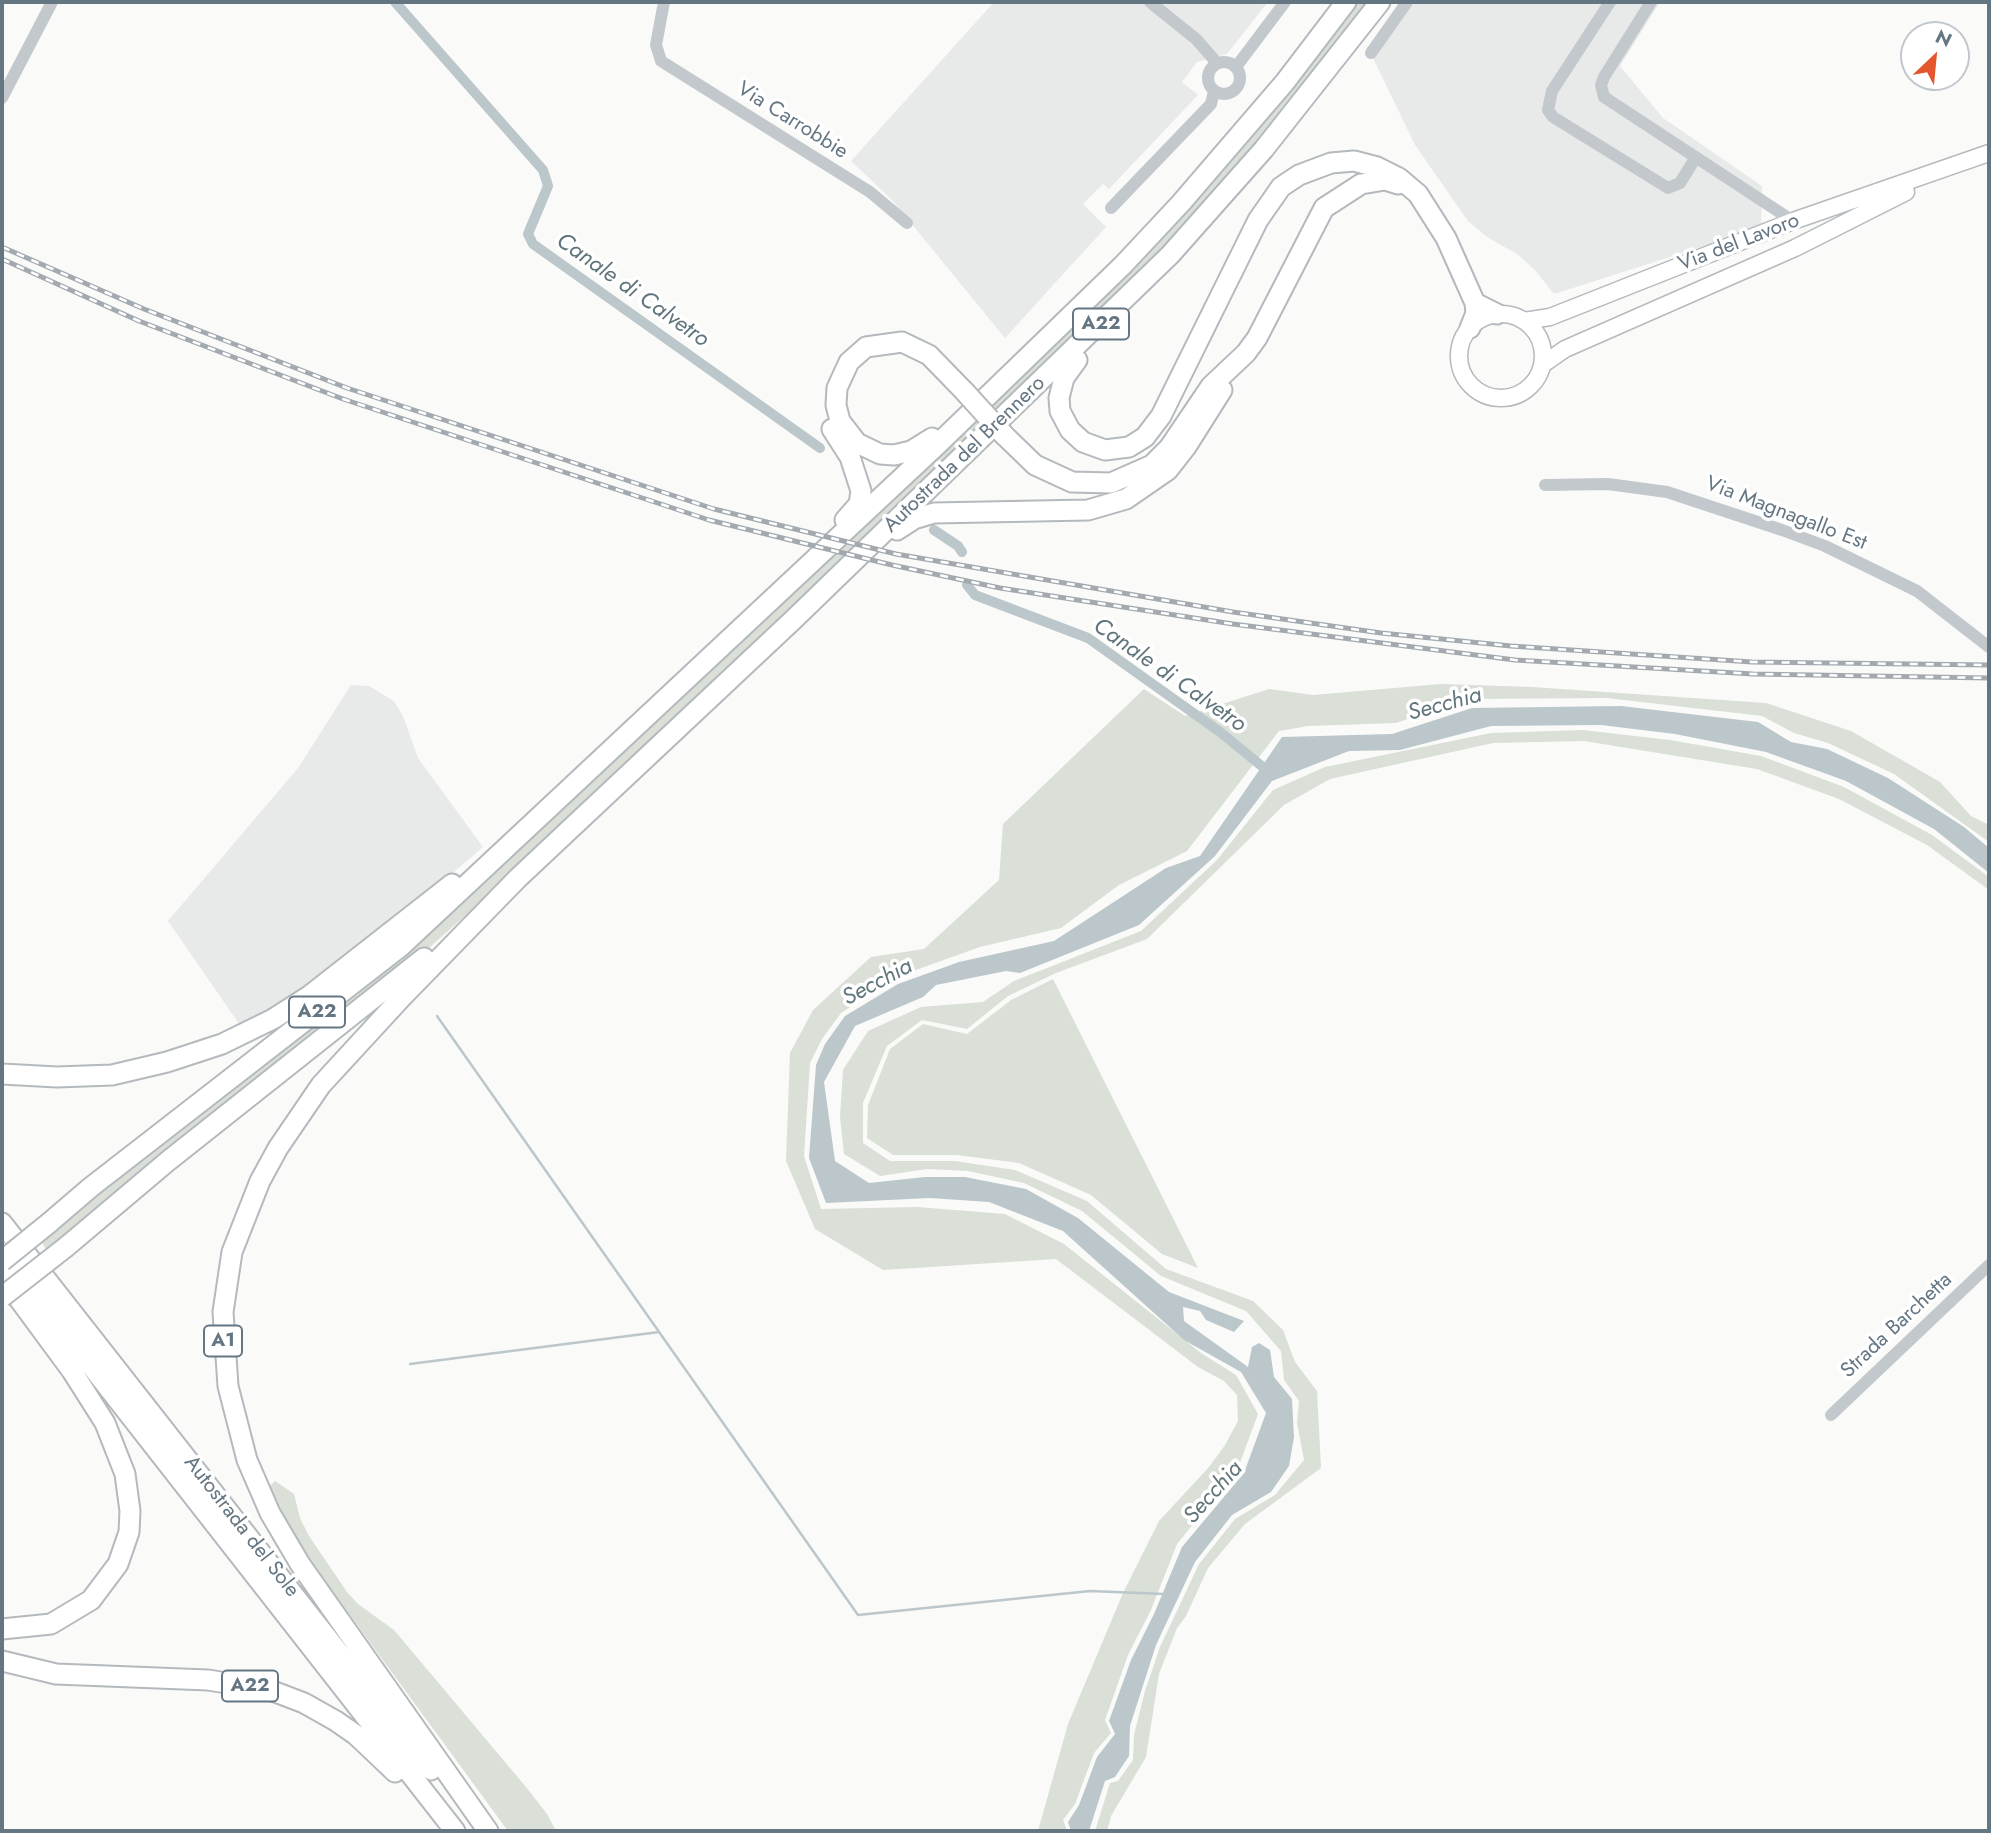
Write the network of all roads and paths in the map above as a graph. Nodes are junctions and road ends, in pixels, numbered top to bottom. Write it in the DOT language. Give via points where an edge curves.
graph roads {
  1 [pos="52,2"];
  2 [pos="664,2"];
  3 [pos="1150,2"];
  4 [pos="1285,2"];
  5 [pos="1346,2"];
  6 [pos="1380,2"];
  7 [pos="1407,2"];
  8 [pos="1610,2"];
  9 [pos="1651,2"];
  10 [pos="1371,53"];
  11 [pos="1217,63"];
  12 [pos="1236,67"];
  13 [pos="1214,91"];
  14 [pos="2,98"];
  15 [pos="1989,153"];
  16 [pos="1696,157"];
  17 [pos="1956,167"];
  18 [pos="1418,194"];
  19 [pos="1111,208"];
  20 [pos="1793,221"];
  21 [pos="907,223"];
  22 [pos="1170,255"];
  23 [pos="1475,303"];
  24 [pos="1211,312"];
  25 [pos="1497,314"];
  26 [pos="1524,321"];
  27 [pos="1470,328"];
  28 [pos="1042,346"];
  29 [pos="1236,363"];
  30 [pos="1542,365"];
  31 [pos="969,389"];
  32 [pos="1008,431"];
  33 [pos="1545,485"];
  34 [pos="788,585"];
  35 [pos="793,620"];
  36 [pos="1989,647"];
  37 [pos="573,787"];
  38 [pos="518,878"];
  39 [pos="2,1074"];
  40 [pos="2,1223"];
  41 [pos="2,1252"];
  42 [pos="2,1261"];
  43 [pos="1989,1265"];
  44 [pos="2,1276"];
  45 [pos="2,1297"];
  46 [pos="1831,1415"];
  47 [pos="2,1629"];
  48 [pos="2,1661"];
  49 [pos="448,1831"];
  50 [pos="455,1831"];
  51 [pos="480,1831"];
  52 [pos="488,1831"];
  1 -- 14 [label="street"];
  2 -- 21 [label="street, Via Carrobbie" via="657,54 673,70 870,192"];
  3 -- 11 [label="street" via="1196,39"];
  4 -- 12 [label="street"];
  5 -- 28 [label="highway, Autostrada del Brennero / A22" via="1285,82 1181,203"];
  6 -- 22 [label="highway, Autostrada del Brennero / A22" via="1264,149"];
  7 -- 10 [label="street"];
  8 -- 16 [label="street" via="1552,91 1548,110 1668,188 1680,183"];
  9 -- 16 [label="street" via="1604,77 1602,92 1614,105"];
  11 -- 12 [label="street"];
  11 -- 13 [label="street" via="1208,74"];
  12 -- 13 [label="street" via="1240,77 1234,90"];
  13 -- 19 [label="street" via="1211,104"];
  15 -- 17 [label="main road, Via del Lavoro"];
  16 -- 20 [label="street"];
  17 -- 20 [label="main road, Via del Lavoro"];
  17 -- 30 [label="main road, Via del Lavoro" via="1795,248 1565,349"];
  18 -- 23 [label="highway" via="1446,238"];
  18 -- 24 [label="highway" via="1399,178 1354,161 1331,163 1299,175 1282,187 1258,220"];
  18 -- 29 [label="highway" via="1375,180 1342,194 1324,208 1257,338"];
  20 -- 26 [label="main road, Via del Lavoro" via="1550,317"];
  22 -- 24 [label="highway" via="1149,286 1064,378 1060,411 1070,430 1083,442 1105,450 1129,447 1145,437 1161,416"];
  22 -- 35 [label="highway, Autostrada del Brennero / A22"];
  23 -- 25 [label="highway"];
  23 -- 27 [label="highway"];
  24 -- 32 [label="highway" via="1189,390 1162,440 1139,461 1105,473 1066,470"];
  25 -- 26 [label="main road, Via del Lavoro"];
  25 -- 27 [label="main road"];
  26 -- 30 [label="main road" via="1538,337"];
  27 -- 30 [label="main road, Via del Lavoro" via="1460,345 1460,366 1465,379 1481,393 1502,398 1517,395 1536,380"];
  28 -- 31 [label="highway" via="1006,370 935,436 903,454 880,454 857,443 836,405 840,379 849,362 866,347 892,341 919,348"];
  28 -- 34 [label="highway, Autostrada del Brennero / A22"];
  29 -- 32 [label="highway" via="1211,387 1161,457 1123,480 1092,484 1051,475 1035,465"];
  29 -- 35 [label="highway" via="1186,447 1168,470 1139,492 1088,510 951,512 921,517 898,529"];
  31 -- 32 [label="highway, bridge"];
  31 -- 34 [label="highway" via="934,346 914,334 875,332 843,352 829,376 825,407 858,478 859,504 797,565"];
  33 -- 36 [label="street, Via Magnagallo Est" via="1608,484 1667,492 1782,530 1917,591"];
  34 -- 37 [label="highway, Autostrada del Brennero / A22"];
  35 -- 38 [label="highway, Autostrada del Brennero / A22"];
  37 -- 39 [label="highway" via="348,968 248,1032 178,1059 112,1075"];
  37 -- 42 [label="highway, A22, bridge" via="400,947"];
  38 -- 45 [label="highway, bridge" via="383,993"];
  38 -- 52 [label="highway, A1" via="375,1025 298,1116 247,1208 232,1252 223,1312 225,1366 236,1424 271,1513 331,1610"];
  40 -- 51 [label="highway, Autostrada del Sole"];
  41 -- 50 [label="highway, Autostrada del Sole"];
  43 -- 46 [label="street, Strada Barchetta"];
  44 -- 47 [label="highway" via="106,1423 125,1474 130,1511 129,1532 118,1564 90,1600 51,1623"];
  48 -- 49 [label="highway, A22" via="56,1674 239,1684 288,1696 356,1735"];
}
